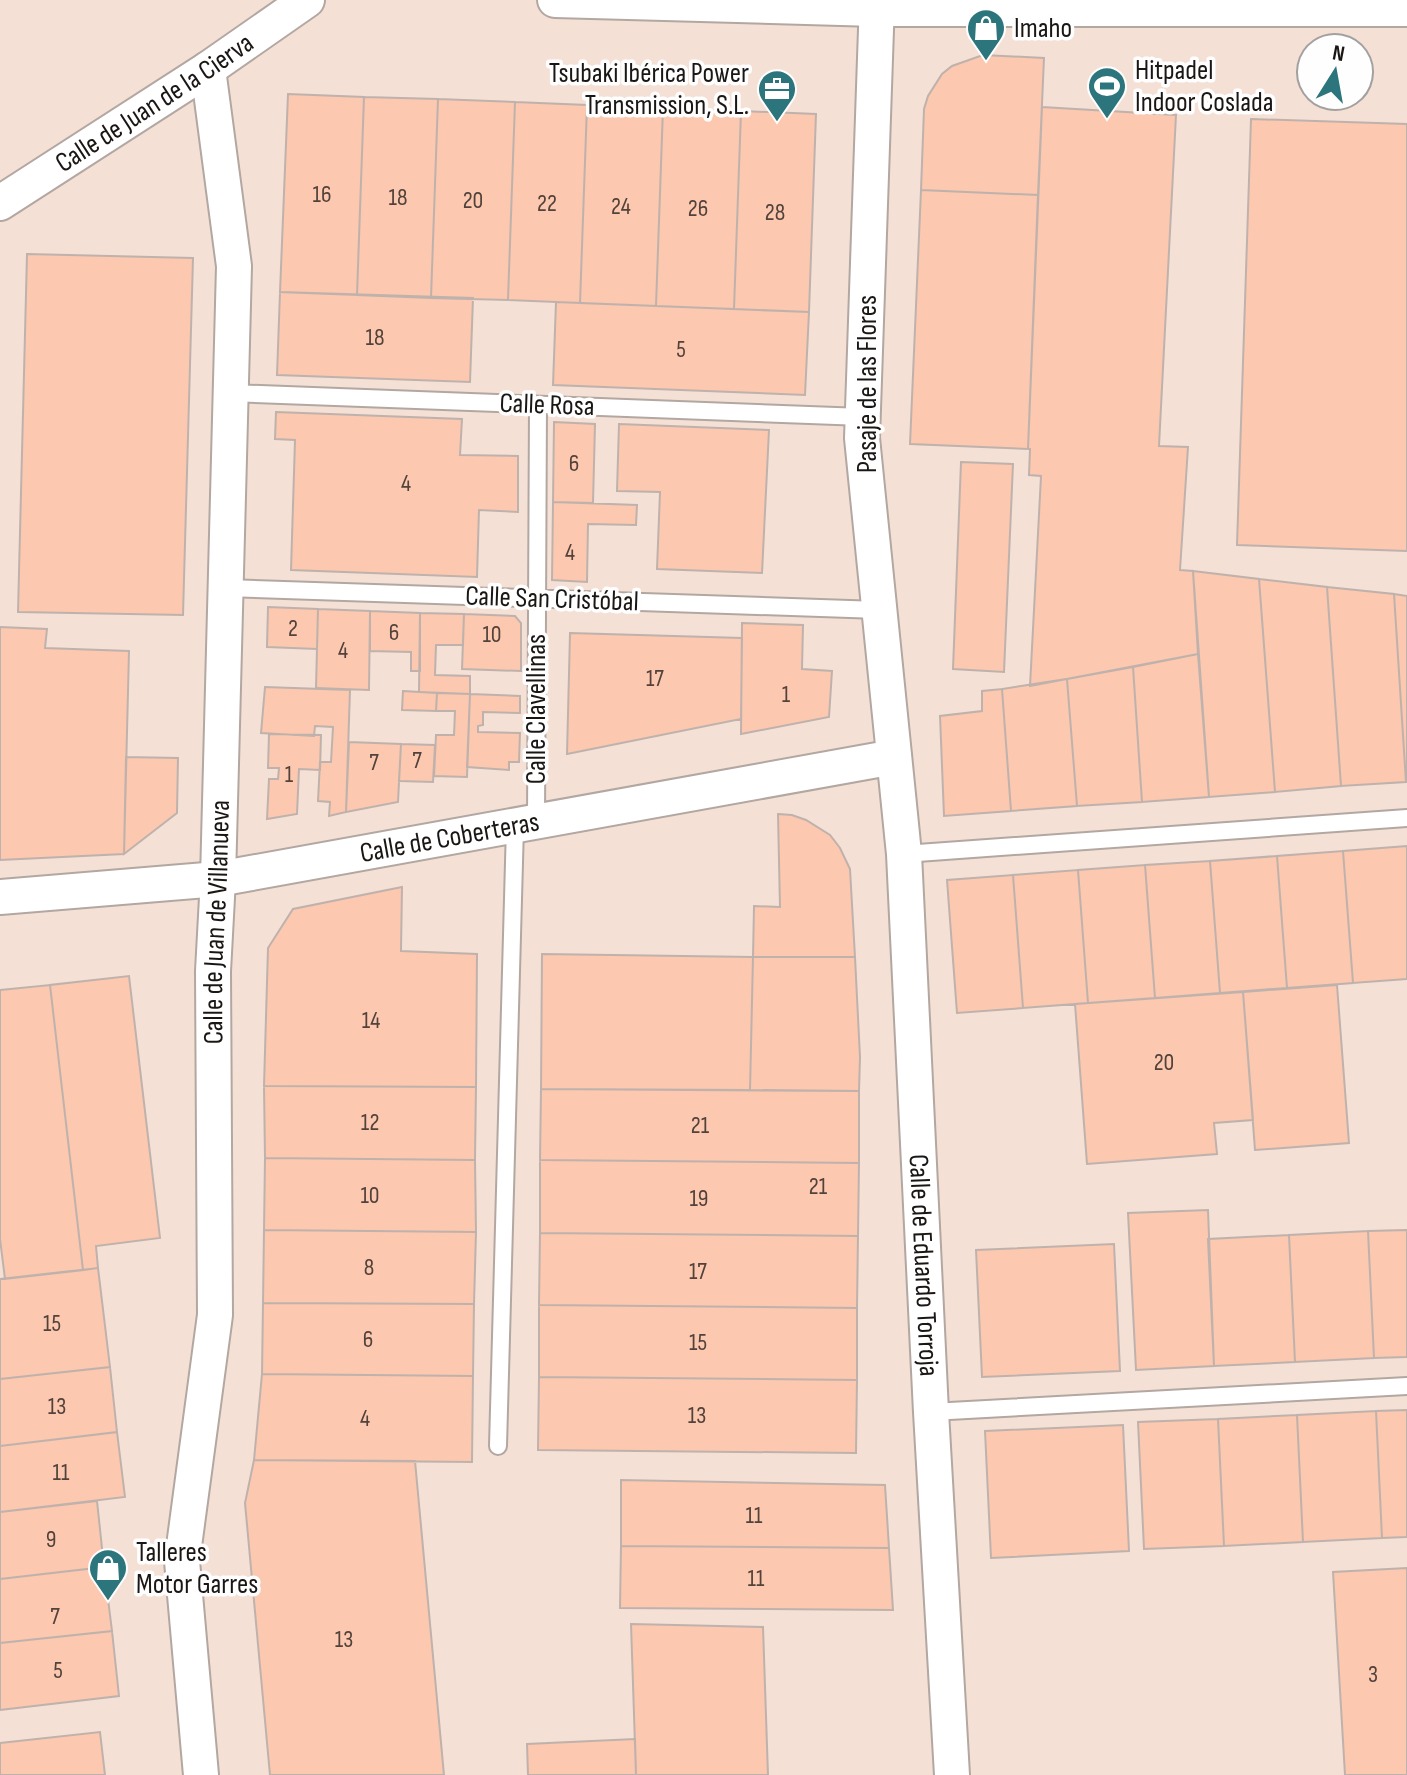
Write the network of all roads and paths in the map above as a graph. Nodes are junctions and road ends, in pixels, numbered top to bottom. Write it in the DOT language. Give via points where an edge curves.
graph roads {
  1 [pos="307,0"];
  2 [pos="555,0"];
  3 [pos="876,5"];
  4 [pos="1407,9"];
  5 [pos="208,69"];
  6 [pos="0,203"];
  7 [pos="231,393"];
  8 [pos="538,405"];
  9 [pos="863,417"];
  10 [pos="226,588"];
  11 [pos="537,598"];
  12 [pos="879,610"];
  13 [pos="894,757"];
  14 [pos="1407,818"];
  15 [pos="525,824"];
  16 [pos="904,854"];
  17 [pos="218,879"];
  18 [pos="0,897"];
  19 [pos="1407,1386"];
  20 [pos="931,1412"];
  21 [pos="498,1446"];
  22 [pos="201,1775"];
  23 [pos="952,1775"];
  1 -- 5 [label="street, Calle de Juan de la Cierva"];
  2 -- 3 [label="street"];
  3 -- 4 [label="street"];
  3 -- 9 [label="street, Pasaje de las Flores"];
  5 -- 6 [label="street, Calle de Juan de la Cierva"];
  5 -- 7 [label="street, Calle de Juan de Villanueva" via="234,266"];
  7 -- 8 [label="lane, Calle Rosa"];
  7 -- 10 [label="street, Calle de Juan de Villanueva"];
  8 -- 9 [label="lane, Calle Rosa"];
  8 -- 11 [label="lane, Calle Clavellinas"];
  9 -- 12 [label="street, Pasaje de las Flores"];
  10 -- 11 [label="lane, Calle San Cristóbal"];
  10 -- 17 [label="street, Calle de Juan de Villanueva"];
  11 -- 12 [label="lane, Calle San Cristóbal"];
  11 -- 15 [label="lane, Calle Clavellinas"];
  12 -- 13 [label="street, Pasaje de las Flores"];
  13 -- 15 [label="street, Calle de Coberteras"];
  13 -- 16 [label="street, Calle de Eduardo Torroja"];
  14 -- 16 [label="lane"];
  15 -- 17 [label="street, Calle de Coberteras"];
  15 -- 21 [label="lane, Calle Clavellinas"];
  16 -- 20 [label="street, Calle de Eduardo Torroja"];
  17 -- 18 [label="street, Calle de Coberteras"];
  17 -- 22 [label="street, Calle de Juan de Villanueva" via="213,971 215,1315 182,1561"];
  19 -- 20 [label="lane"];
  20 -- 23 [label="street, Calle de Eduardo Torroja"];
}
